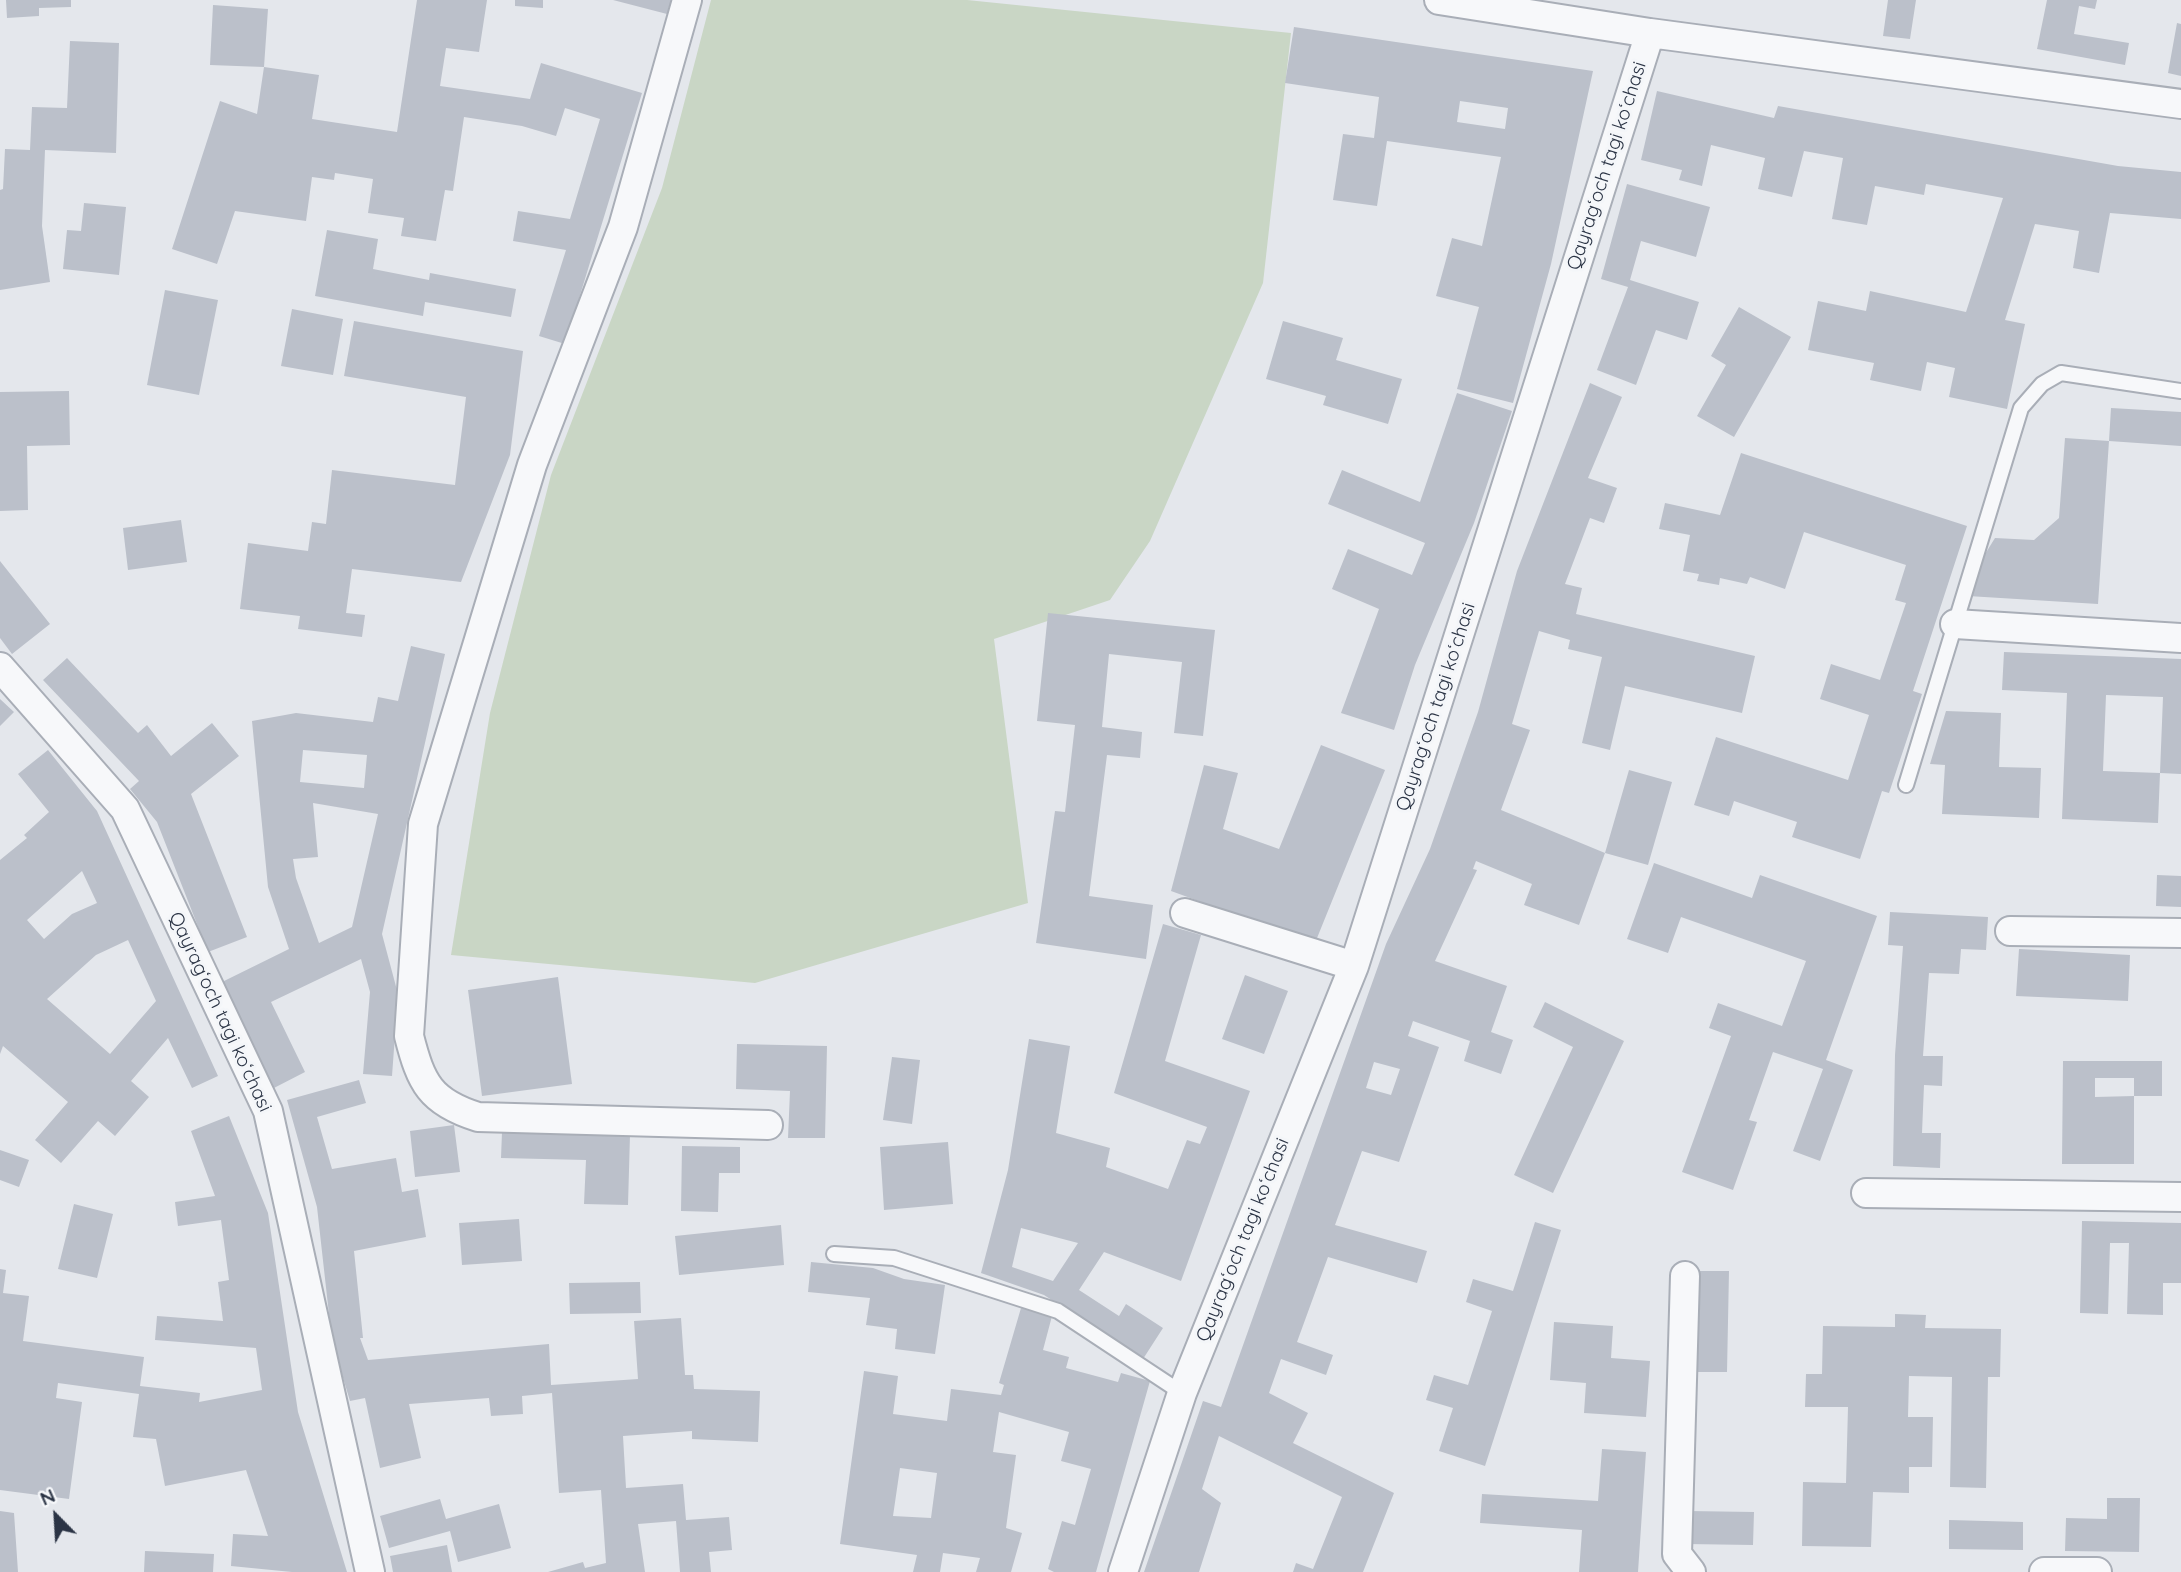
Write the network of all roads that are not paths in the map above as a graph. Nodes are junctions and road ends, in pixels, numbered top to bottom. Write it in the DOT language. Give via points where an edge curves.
graph roads {
  1 [pos="687,0"];
  2 [pos="1438,0"];
  3 [pos="1650,33"];
  4 [pos="2181,104"];
  5 [pos="2181,391"];
  6 [pos="1955,624"];
  7 [pos="2181,638"];
  8 [pos="0,667"];
  9 [pos="1906,785"];
  10 [pos="1185,913"];
  11 [pos="2010,931"];
  12 [pos="2181,933"];
  13 [pos="1354,965"];
  14 [pos="768,1125"];
  15 [pos="1866,1192"];
  16 [pos="2181,1197"];
  17 [pos="834,1254"];
  18 [pos="1685,1276"];
  19 [pos="1182,1393"];
  20 [pos="1681,1566"];
  21 [pos="370,1572"];
  22 [pos="1123,1572"];
  23 [pos="2044,1572"];
  24 [pos="2098,1572"];
  1 -- 14 [label="street" via="623,227 532,465 423,824 409,1036 417,1069 434,1096 452,1109 478,1117"];
  2 -- 3 [label="street, Qayragʻoch tagi koʻchasi"];
  3 -- 4 [label="street"];
  3 -- 13 [label="street, Qayragʻoch tagi koʻchasi"];
  5 -- 6 [label="lane" via="2061,373 2042,384 2021,408"];
  6 -- 7 [label="street"];
  6 -- 9 [label="lane"];
  8 -- 21 [label="street, Qayragʻoch tagi koʻchasi" via="125,809 268,1111"];
  10 -- 13 [label="street"];
  11 -- 12 [label="street"];
  13 -- 19 [label="street, Qayragʻoch tagi koʻchasi"];
  15 -- 16 [label="street"];
  17 -- 19 [label="lane" via="894,1258 1058,1311"];
  18 -- 20 [label="street"];
  19 -- 22 [label="street, Qayragʻoch tagi koʻchasi"];
  23 -- 24 [label="street"];
}
